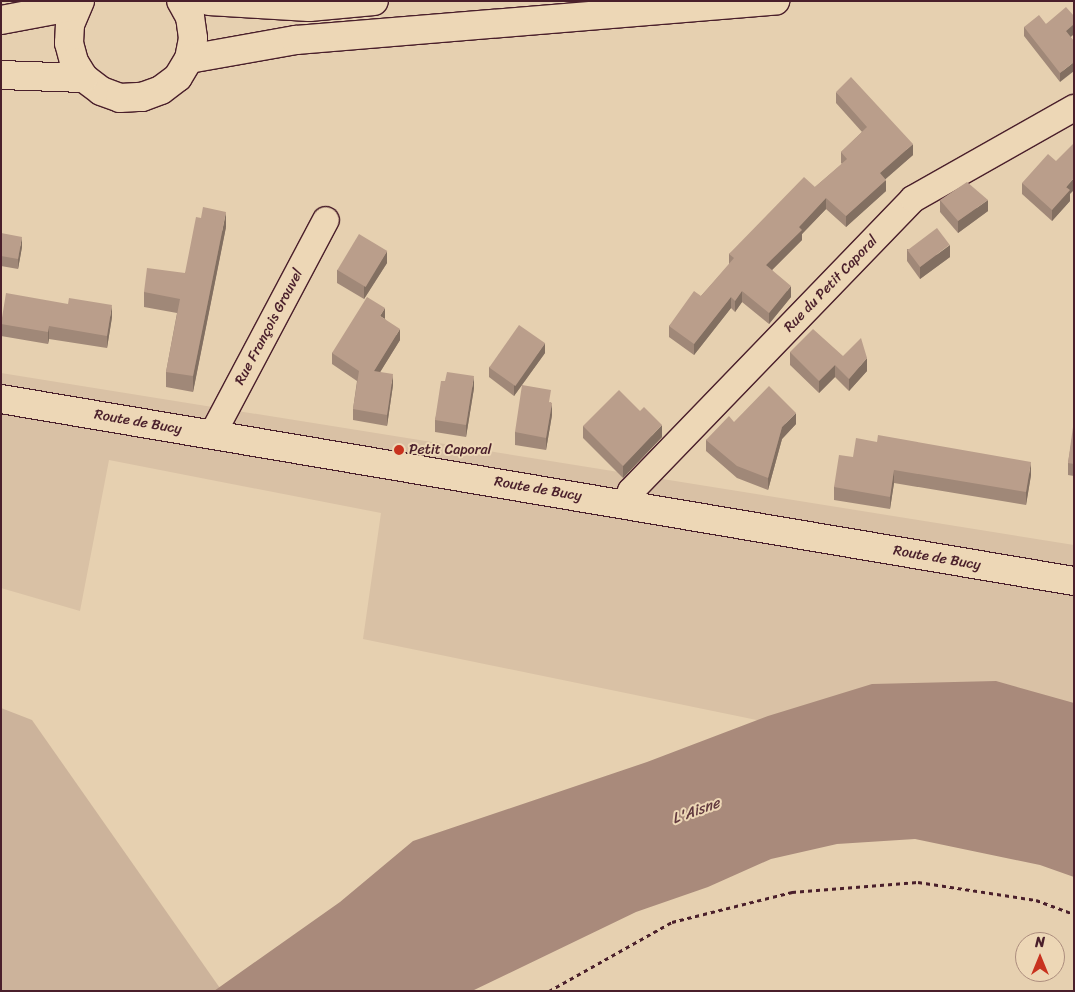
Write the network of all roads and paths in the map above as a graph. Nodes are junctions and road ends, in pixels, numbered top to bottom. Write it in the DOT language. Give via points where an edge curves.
graph roads {
  1 [pos="181,1"];
  2 [pos="210,1"];
  3 [pos="374,1"];
  4 [pos="775,1"];
  5 [pos="78,4"];
  6 [pos="1,20"];
  7 [pos="189,59"];
  8 [pos="1,75"];
  9 [pos="84,78"];
  10 [pos="1074,108"];
  11 [pos="326,220"];
  12 [pos="1,399"];
  13 [pos="212,434"];
  14 [pos="628,505"];
  15 [pos="1074,581"];
  16 [pos="1074,914"];
  17 [pos="549,991"];
  1 -- 7 [label="main road" via="190,17 193,38"];
  2 -- 3 [label="main road" via="309,7"];
  4 -- 7 [label="main road" via="296,40"];
  5 -- 6 [label="main road"];
  5 -- 9 [label="main road" via="70,24 69,43 74,62"];
  7 -- 9 [label="main road" via="178,77 161,90 142,97 101,91"];
  8 -- 9 [label="main road"];
  10 -- 14 [label="street, Rue du Petit Caporal" via="913,199 631,491"];
  11 -- 13 [label="street, Rue François Grouvel"];
  12 -- 13 [label="main road, Route de Bucy"];
  13 -- 14 [label="main road, Route de Bucy"];
  14 -- 15 [label="main road, Route de Bucy"];
  16 -- 17 [label="path" via="1036,900 918,882 792,892 672,922"];
}
